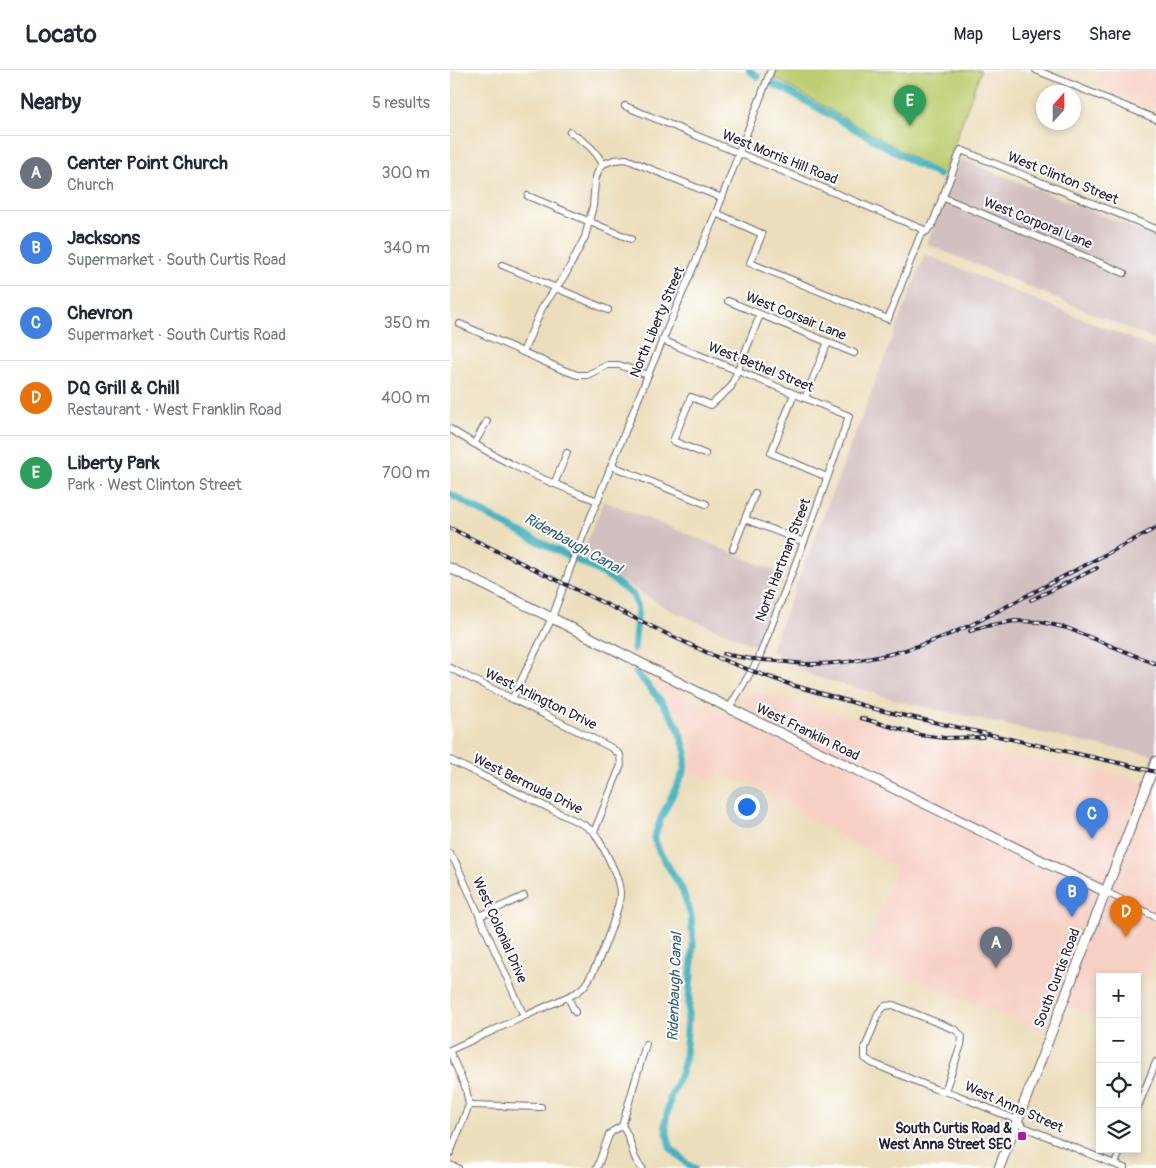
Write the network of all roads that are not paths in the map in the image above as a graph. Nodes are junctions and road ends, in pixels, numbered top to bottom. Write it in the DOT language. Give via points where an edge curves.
graph roads {
  1 [pos="771,70"];
  2 [pos="1036,70"];
  3 [pos="625,106"];
  4 [pos="1156,119"];
  5 [pos="570,132"];
  6 [pos="739,154"];
  7 [pos="603,164"];
  8 [pos="528,196"];
  9 [pos="942,197"];
  10 [pos="722,198"];
  11 [pos="716,213"];
  12 [pos="590,222"];
  13 [pos="1156,229"];
  14 [pos="927,231"];
  15 [pos="631,239"];
  16 [pos="502,265"];
  17 [pos="1124,273"];
  18 [pos="556,288"];
  19 [pos="728,301"];
  20 [pos="608,310"];
  21 [pos="760,314"];
  22 [pos="460,324"];
  23 [pos="662,340"];
  24 [pos="828,342"];
  25 [pos="523,352"];
  26 [pos="854,353"];
  27 [pos="738,371"];
  28 [pos="648,375"];
  29 [pos="794,394"];
  30 [pos="805,398"];
  31 [pos="849,416"];
  32 [pos="487,422"];
  33 [pos="450,429"];
  34 [pos="474,444"];
  35 [pos="566,453"];
  36 [pos="705,454"];
  37 [pos="612,466"];
  38 [pos="828,476"];
  39 [pos="554,484"];
  40 [pos="755,493"];
  41 [pos="598,501"];
  42 [pos="706,504"];
  43 [pos="745,519"];
  44 [pos="804,542"];
  45 [pos="733,550"];
  46 [pos="450,568"];
  47 [pos="552,618"];
  48 [pos="450,668"];
  49 [pos="512,698"];
  50 [pos="729,708"];
  51 [pos="450,760"];
  52 [pos="1156,761"];
  53 [pos="594,832"];
  54 [pos="450,854"];
  55 [pos="1106,892"];
  56 [pos="524,896"];
  57 [pos="480,916"];
  58 [pos="1156,917"];
  59 [pos="568,997"];
  60 [pos="575,1012"];
  61 [pos="524,1016"];
  62 [pos="646,1044"];
  63 [pos="450,1051"];
  64 [pos="1156,1062"];
  65 [pos="945,1091"];
  66 [pos="1141,1098"];
  67 [pos="469,1105"];
  68 [pos="541,1106"];
  69 [pos="1017,1120"];
  70 [pos="622,1126"];
  71 [pos="450,1153"];
  72 [pos="1119,1153"];
  73 [pos="1115,1164"];
  74 [pos="450,1165"];
  75 [pos="458,1168"];
  76 [pos="596,1168"];
  77 [pos="642,1168"];
  78 [pos="999,1168"];
  79 [pos="1124,1168"];
  1 -- 6 [label="street, North Liberty Street"];
  2 -- 4 [label="street"];
  3 -- 6 [label="street, West Morris Hill Road"];
  5 -- 7 [label="street" via="588,144"];
  6 -- 10 [label="street, North Liberty Street"];
  6 -- 14 [label="street, West Morris Hill Road"];
  7 -- 10 [label="street" via="626,159"];
  7 -- 12 [label="street" via="595,181"];
  8 -- 12 [label="street"];
  9 -- 13 [label="street, West Clinton Street" via="961,150"];
  9 -- 14 [label="street"];
  9 -- 17 [label="street, West Corporal Lane"];
  10 -- 11 [label="street, North Liberty Street"];
  11 -- 14 [label="street" via="762,234 750,263 888,319 920,236"];
  11 -- 23 [label="street, North Liberty Street"];
  12 -- 15 [label="street"];
  12 -- 18 [label="street" via="577,255"];
  16 -- 18 [label="street"];
  18 -- 20 [label="street"];
  18 -- 25 [label="street" via="542,308"];
  19 -- 21 [label="street, West Corsair Lane"];
  21 -- 24 [label="street, West Corsair Lane"];
  21 -- 27 [label="street"];
  22 -- 25 [label="street"];
  23 -- 27 [label="street, West Bethel Street"];
  23 -- 28 [label="street, North Liberty Street"];
  24 -- 26 [label="street, West Corsair Lane"];
  24 -- 30 [label="street"];
  25 -- 28 [label="street" via="577,375 587,375 608,365 619,365"];
  27 -- 29 [label="street, West Bethel Street"];
  27 -- 36 [label="street" via="731,387 711,405 691,397 673,442"];
  28 -- 37 [label="street, North Liberty Street"];
  29 -- 30 [label="street, West Bethel Street"];
  29 -- 38 [label="street" via="771,453"];
  30 -- 31 [label="street, West Bethel Street"];
  31 -- 38 [label="street, North Hartman Street"];
  32 -- 34 [label="street"];
  33 -- 34 [label="street"];
  34 -- 39 [label="street"];
  35 -- 39 [label="street"];
  37 -- 41 [label="street, North Liberty Street"];
  37 -- 42 [label="street"];
  38 -- 44 [label="street, North Hartman Street"];
  39 -- 41 [label="street"];
  40 -- 43 [label="street"];
  41 -- 47 [label="street, North Liberty Street"];
  43 -- 44 [label="street"];
  43 -- 45 [label="street"];
  44 -- 50 [label="street, North Hartman Street" via="758,660"];
  46 -- 47 [label="main road, West Franklin Road"];
  47 -- 49 [label="street, North Liberty Street"];
  47 -- 50 [label="main road, West Franklin Road"];
  48 -- 49 [label="street, West Arlington Drive"];
  49 -- 53 [label="street, West Arlington Drive" via="620,755 621,765"];
  50 -- 55 [label="main road, West Franklin Road"];
  51 -- 53 [label="street, West Bermuda Drive"];
  52 -- 55 [label="main road, South Curtis Road"];
  53 -- 59 [label="street" via="617,878 618,905 591,976 586,985"];
  54 -- 57 [label="street, West Colonial Drive"];
  55 -- 58 [label="street, West Franklin Road"];
  55 -- 69 [label="main road, South Curtis Road"];
  56 -- 57 [label="street"];
  57 -- 61 [label="street, West Colonial Drive"];
  59 -- 60 [label="street"];
  59 -- 61 [label="street"];
  61 -- 63 [label="street"];
  62 -- 70 [label="street"];
  63 -- 67 [label="street" via="466,1088"];
  64 -- 66 [label="street"];
  65 -- 65 [label="street, West Anna Street" via="962,1037 956,1030 893,1005 885,1006 879,1012 864,1048 866,1058"];
  65 -- 69 [label="street, West Anna Street"];
  67 -- 68 [label="street"];
  67 -- 71 [label="street"];
  69 -- 73 [label="street, West Anna Street" via="1024,1127"];
  69 -- 78 [label="main road, South Curtis Road"];
  70 -- 76 [label="street" via="609,1136"];
  70 -- 77 [label="street"];
  72 -- 73 [label="street"];
  73 -- 79 [label="street, West Anna Street"];
  74 -- 75 [label="street"];
}
